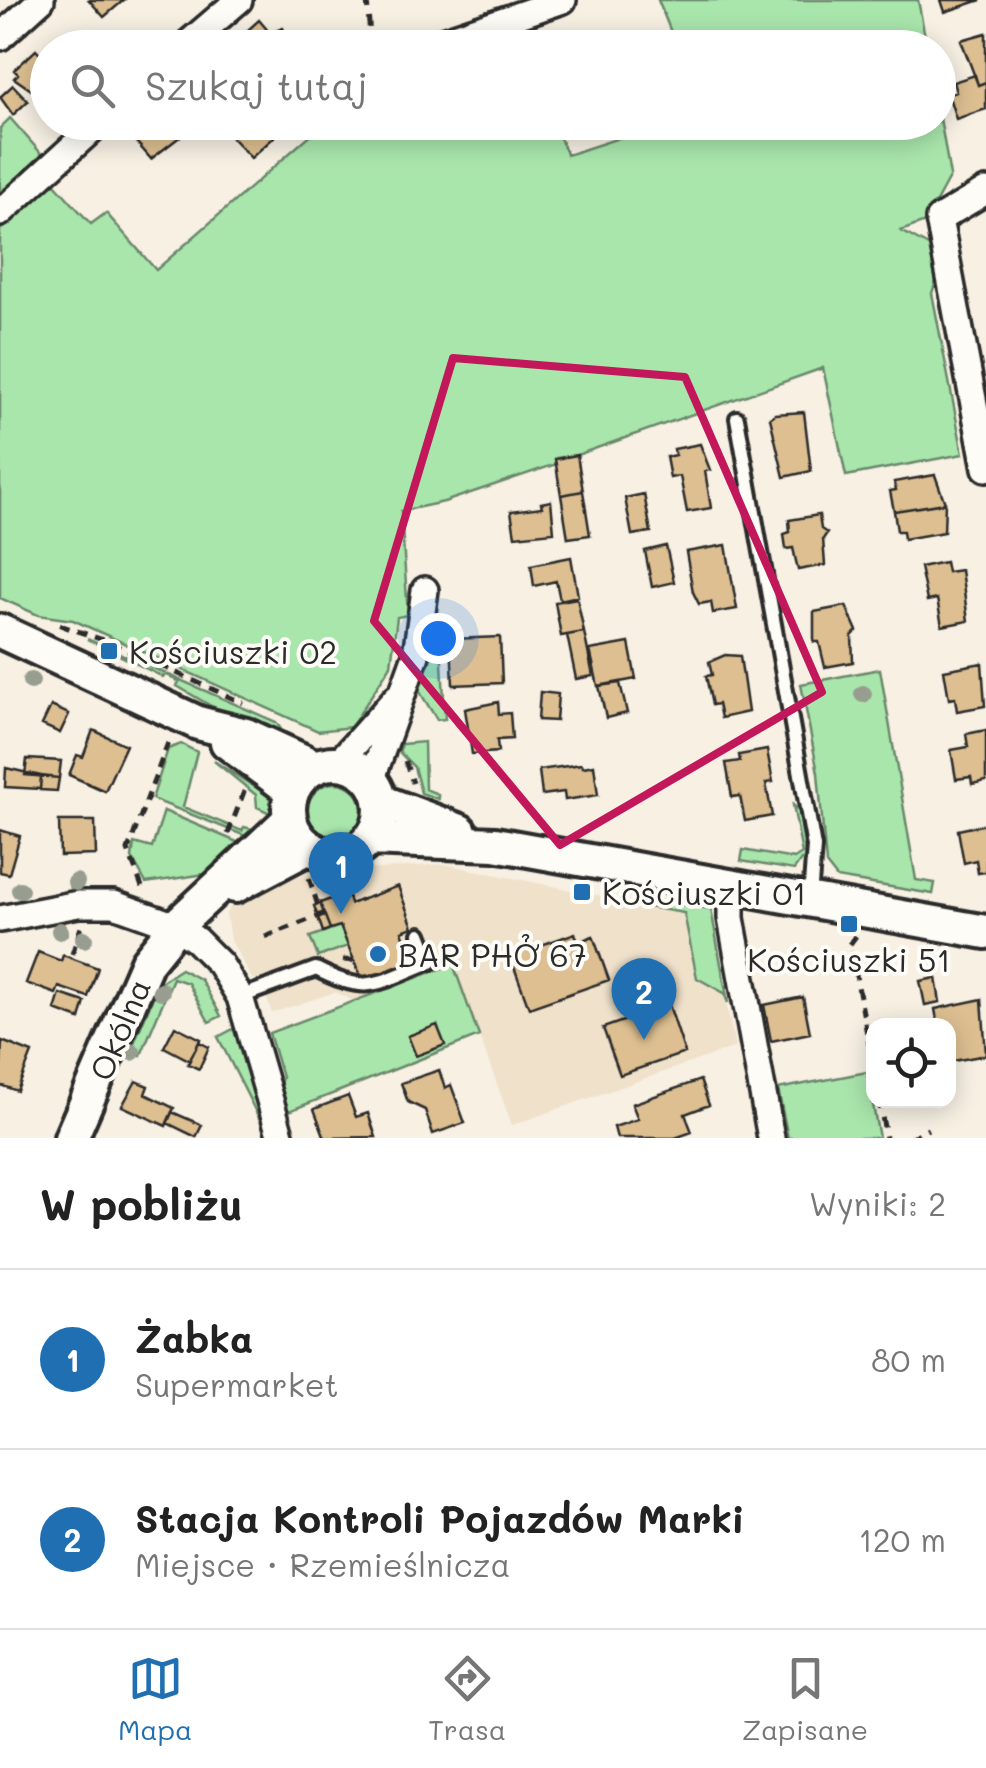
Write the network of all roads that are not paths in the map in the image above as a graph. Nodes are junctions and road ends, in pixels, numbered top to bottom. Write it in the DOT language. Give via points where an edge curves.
graph roads {
  1 [pos="41,0"];
  2 [pos="239,0"];
  3 [pos="563,0"];
  4 [pos="204,30"];
  5 [pos="475,30"];
  6 [pos="0,37"];
  7 [pos="80,140"];
  8 [pos="986,190"];
  9 [pos="0,213"];
  10 [pos="737,418"];
  11 [pos="986,468"];
  12 [pos="425,590"];
  13 [pos="0,631"];
  14 [pos="400,694"];
  15 [pos="188,730"];
  16 [pos="327,765"];
  17 [pos="376,791"];
  18 [pos="291,805"];
  19 [pos="369,839"];
  20 [pos="494,844"];
  21 [pos="308,858"];
  22 [pos="731,886"];
  23 [pos="810,900"];
  24 [pos="200,904"];
  25 [pos="0,920"];
  26 [pos="176,926"];
  27 [pos="986,932"];
  28 [pos="420,934"];
  29 [pos="240,997"];
  30 [pos="72,1138"];
  31 [pos="281,1138"];
  32 [pos="771,1138"];
  1 -- 6 [label="street"];
  2 -- 4 [label="street"];
  3 -- 5 [label="street"];
  7 -- 9 [label="street"];
  8 -- 11 [label="street" via="939,219"];
  10 -- 23 [label="lane" via="814,847"];
  12 -- 14 [label="street" via="422,631"];
  13 -- 15 [label="street"];
  14 -- 16 [label="street"];
  14 -- 17 [label="street"];
  15 -- 16 [label="street" via="246,736"];
  15 -- 18 [label="street"];
  16 -- 17 [label="street" via="357,768"];
  16 -- 18 [label="street"];
  17 -- 19 [label="street" via="380,817"];
  17 -- 20 [label="street"];
  18 -- 21 [label="street"];
  18 -- 24 [label="street"];
  19 -- 20 [label="street"];
  19 -- 21 [label="street" via="340,854"];
  20 -- 22 [label="street"];
  21 -- 24 [label="street"];
  22 -- 23 [label="street"];
  22 -- 32 [label="street" via="731,918"];
  23 -- 27 [label="street"];
  24 -- 26 [label="street, Okólna"];
  25 -- 26 [label="street" via="98,903"];
  26 -- 29 [label="street" via="220,964"];
  26 -- 30 [label="street, Okólna" via="148,962"];
  28 -- 29 [label="lane" via="431,962 364,988 316,969"];
  29 -- 31 [label="street"];
}
